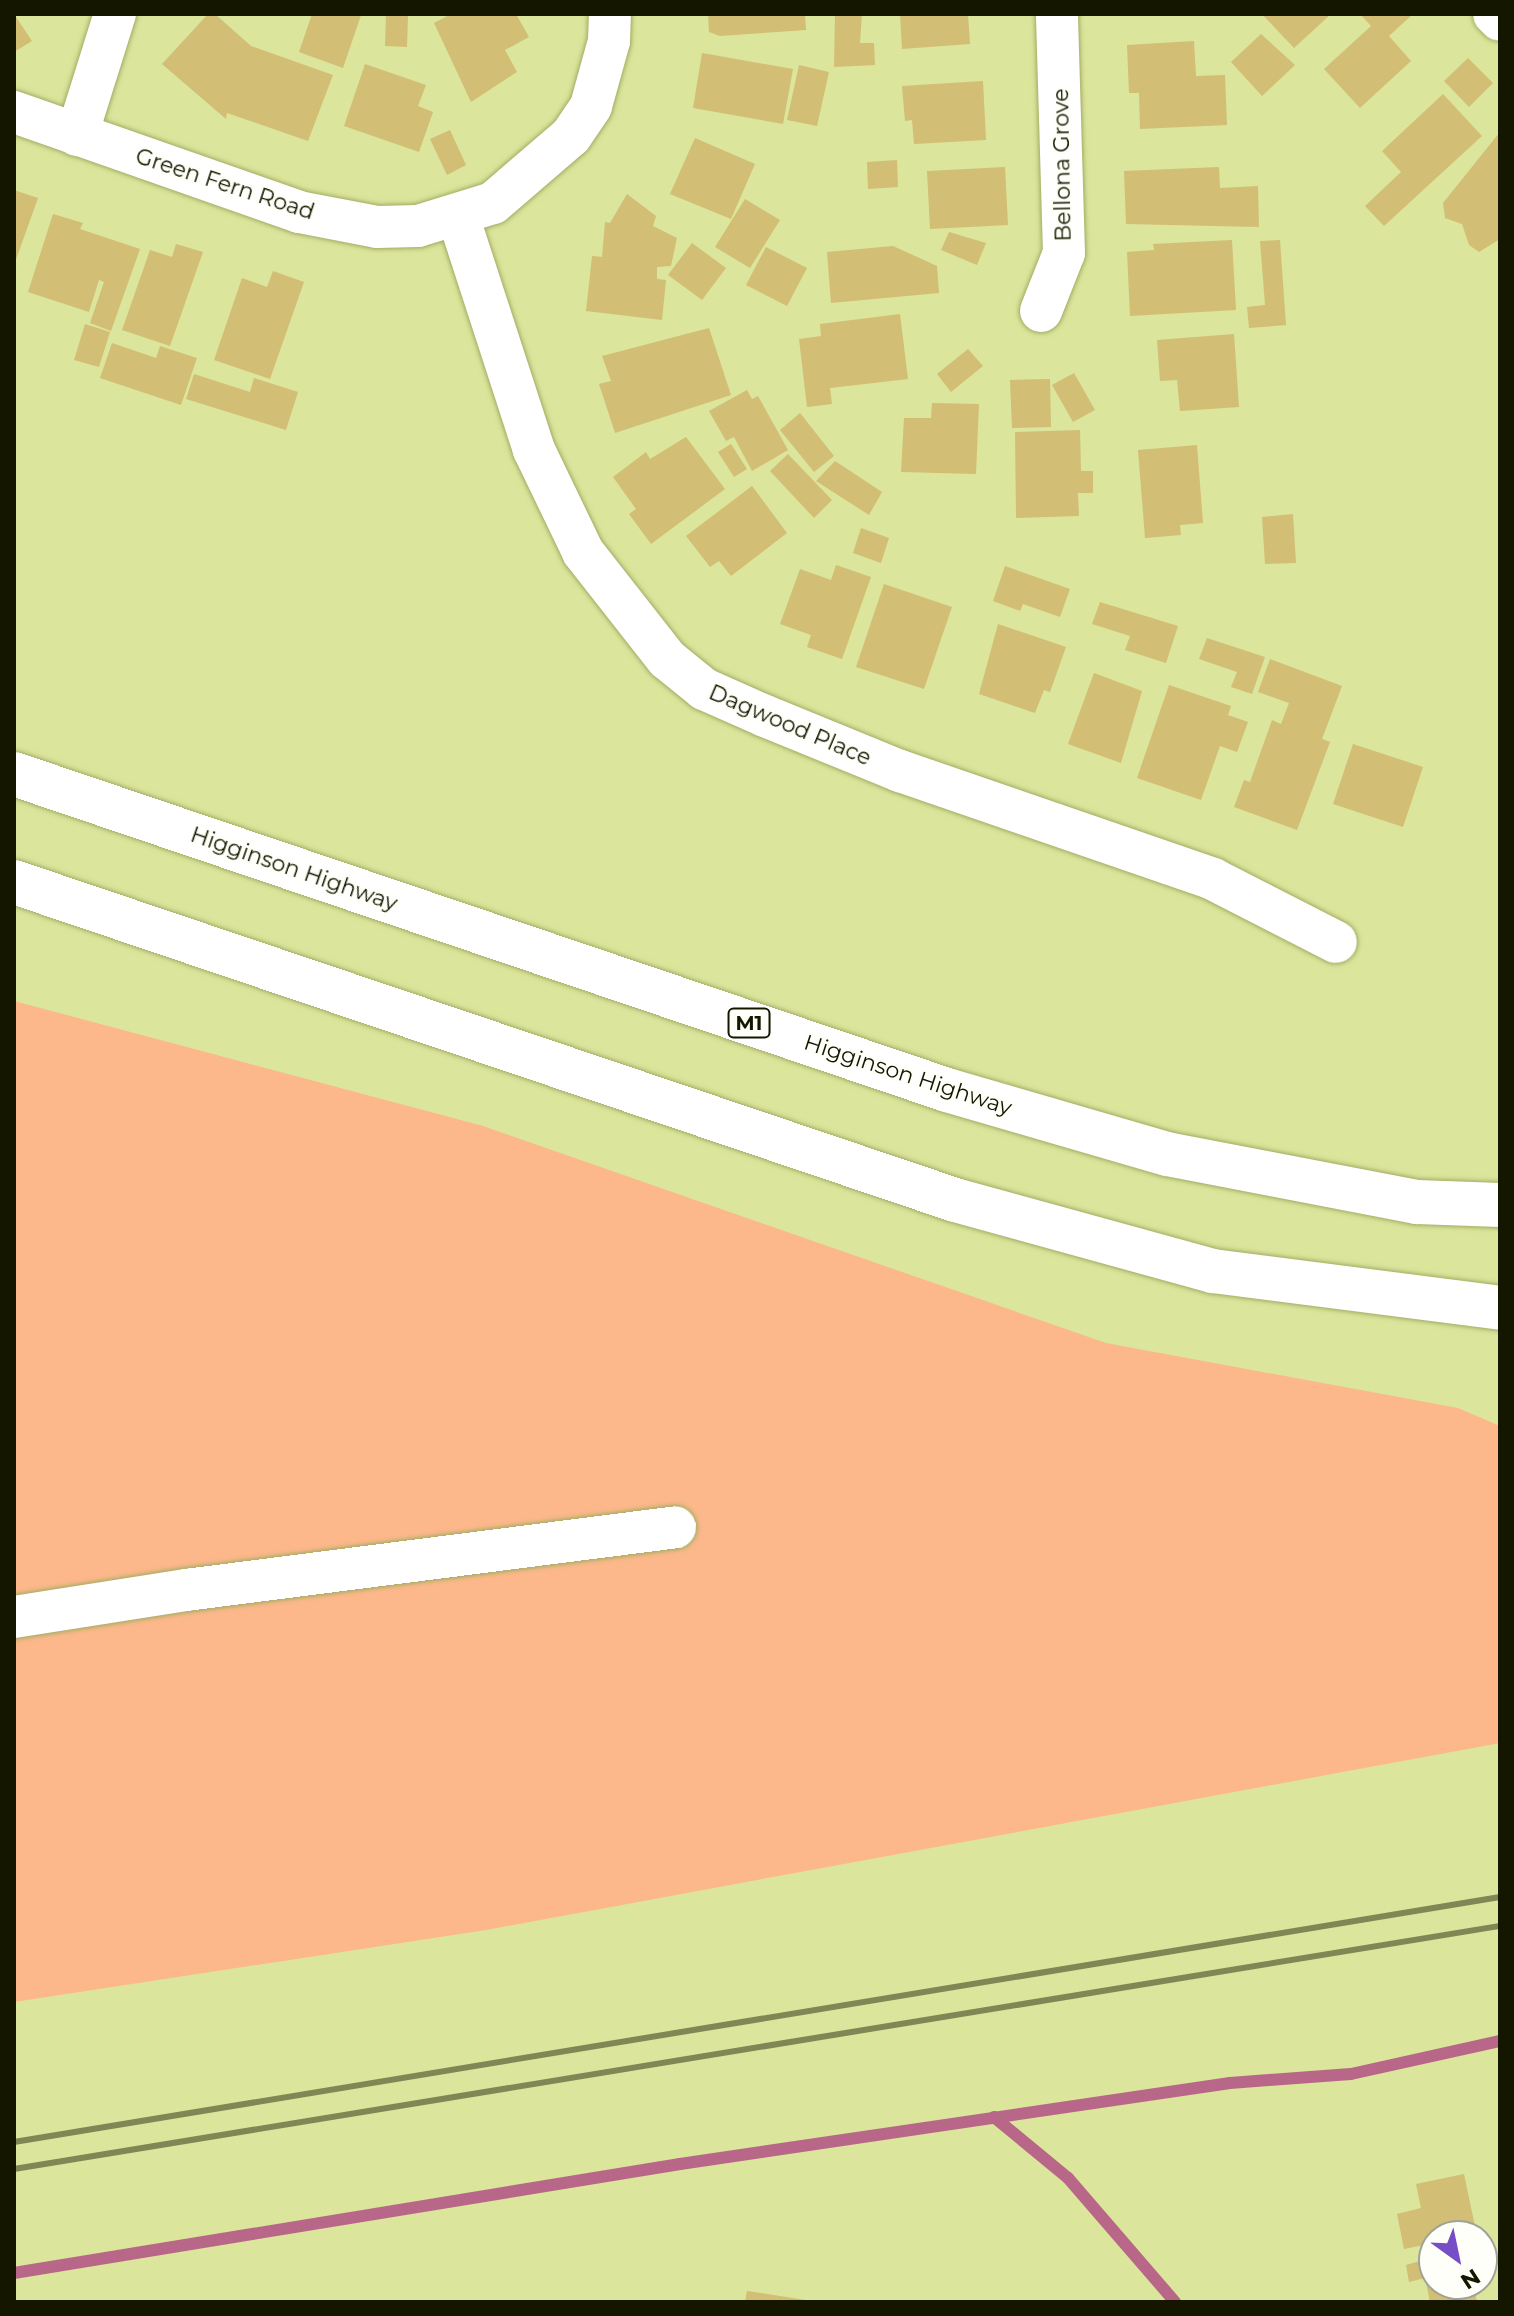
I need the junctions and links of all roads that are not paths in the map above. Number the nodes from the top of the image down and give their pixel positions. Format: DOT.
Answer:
graph roads {
  1 [pos="115,14"];
  2 [pos="610,14"];
  3 [pos="1057,14"];
  4 [pos="1494,14"];
  5 [pos="1500,20"];
  6 [pos="14,112"];
  7 [pos="77,135"];
  8 [pos="458,216"];
  9 [pos="1041,311"];
  10 [pos="14,774"];
  11 [pos="14,882"];
  12 [pos="1336,942"];
  13 [pos="1500,1205"];
  14 [pos="1500,1308"];
  15 [pos="675,1527"];
  16 [pos="14,1617"];
  1 -- 7 [label="street"];
  2 -- 8 [label="street, Green Fern Road"];
  3 -- 9 [label="street, Bellona Grove"];
  4 -- 5 [label="street"];
  6 -- 7 [label="street, Green Fern Road"];
  7 -- 8 [label="street, Green Fern Road"];
  8 -- 12 [label="street, Dagwood Place"];
  10 -- 13 [label="highway, Higginson Highway / M1"];
  11 -- 14 [label="highway"];
  15 -- 16 [label="street"];
}
